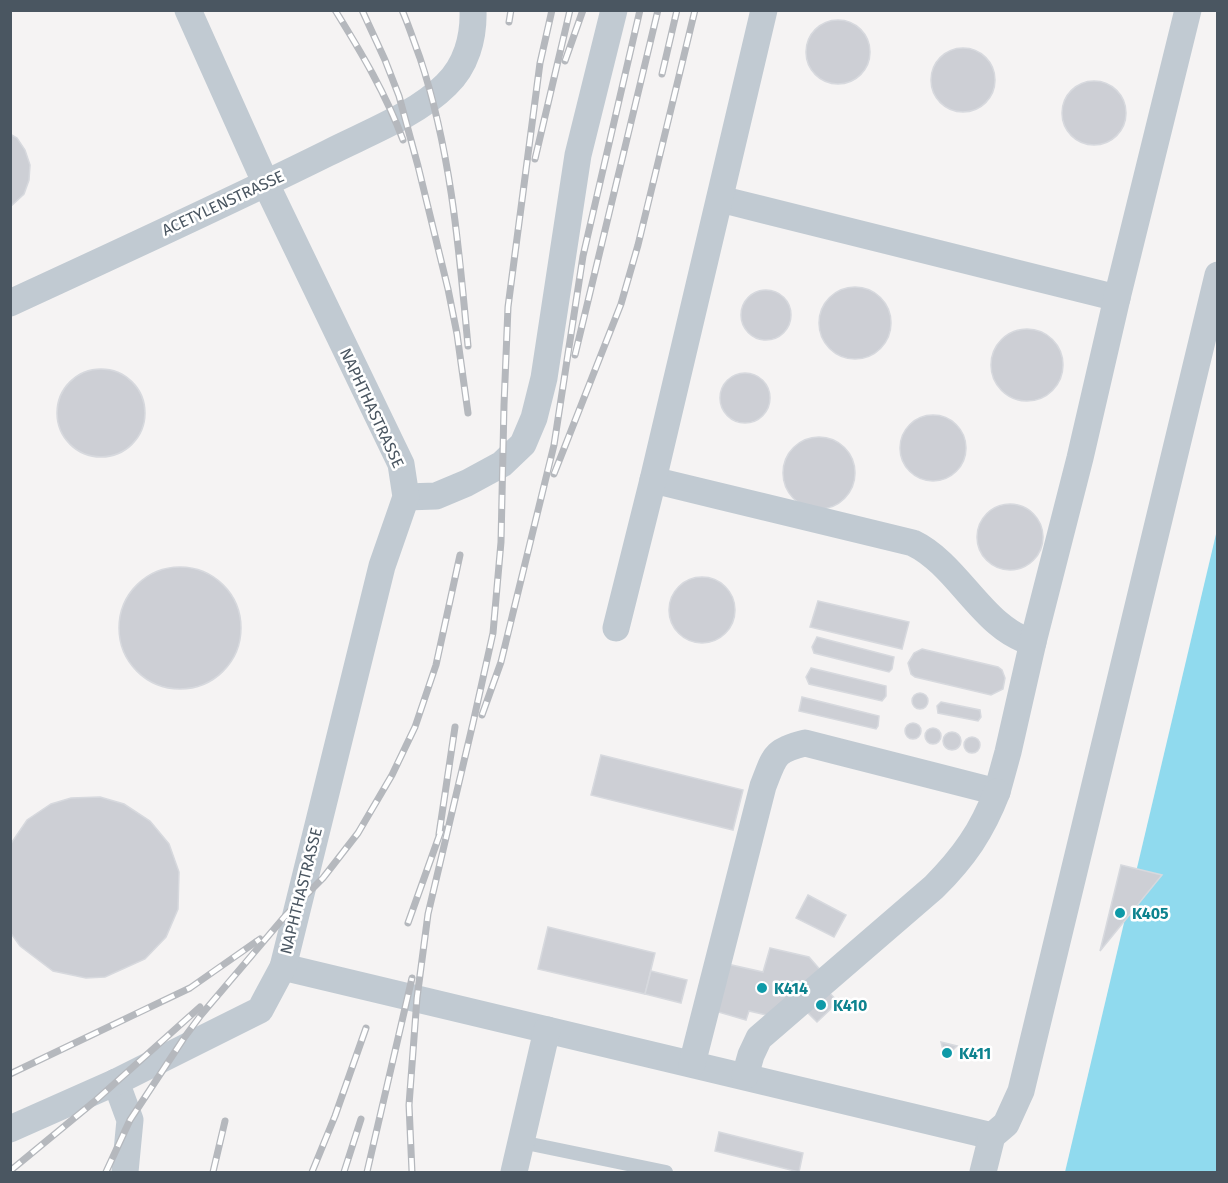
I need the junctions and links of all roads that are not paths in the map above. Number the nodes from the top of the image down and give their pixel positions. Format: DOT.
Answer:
graph roads {
  1 [pos="188,10"];
  2 [pos="473,10"];
  3 [pos="614,10"];
  4 [pos="764,10"];
  5 [pos="1188,10"];
  6 [pos="266,184"];
  7 [pos="720,199"];
  8 [pos="1218,275"];
  9 [pos="1117,298"];
  10 [pos="10,303"];
  11 [pos="653,480"];
  12 [pos="406,496"];
  13 [pos="616,628"];
  14 [pos="1033,642"];
  15 [pos="997,792"];
  16 [pos="283,967"];
  17 [pos="547,1030"];
  18 [pos="692,1064"];
  19 [pos="745,1076"];
  20 [pos="116,1082"];
  21 [pos="10,1129"];
  22 [pos="992,1136"];
  23 [pos="521,1142"];
  24 [pos="125,1173"];
  25 [pos="514,1173"];
  26 [pos="666,1173"];
  27 [pos="983,1173"];
  1 -- 6 [label="street, NAPHTHASTRASSE"];
  2 -- 6 [label="street, ACETYLENSTRASSE"];
  3 -- 12 [label="street"];
  4 -- 7 [label="street"];
  5 -- 9 [label="street"];
  6 -- 10 [label="street, ACETYLENSTRASSE"];
  6 -- 12 [label="street, NAPHTHASTRASSE"];
  7 -- 9 [label="street"];
  7 -- 11 [label="street"];
  8 -- 22 [label="street"];
  9 -- 14 [label="street"];
  11 -- 13 [label="street"];
  11 -- 14 [label="street"];
  12 -- 16 [label="street, NAPHTHASTRASSE"];
  14 -- 15 [label="street"];
  15 -- 18 [label="street"];
  15 -- 19 [label="street"];
  16 -- 17 [label="street"];
  16 -- 20 [label="street, NAPHTHASTRASSE"];
  17 -- 18 [label="street"];
  17 -- 23 [label="street"];
  18 -- 19 [label="street"];
  19 -- 22 [label="street"];
  20 -- 21 [label="street, NAPHTHASTRASSE"];
  20 -- 24 [label="street"];
  22 -- 27 [label="street"];
  23 -- 25 [label="street"];
  23 -- 26 [label="lane"];
}
